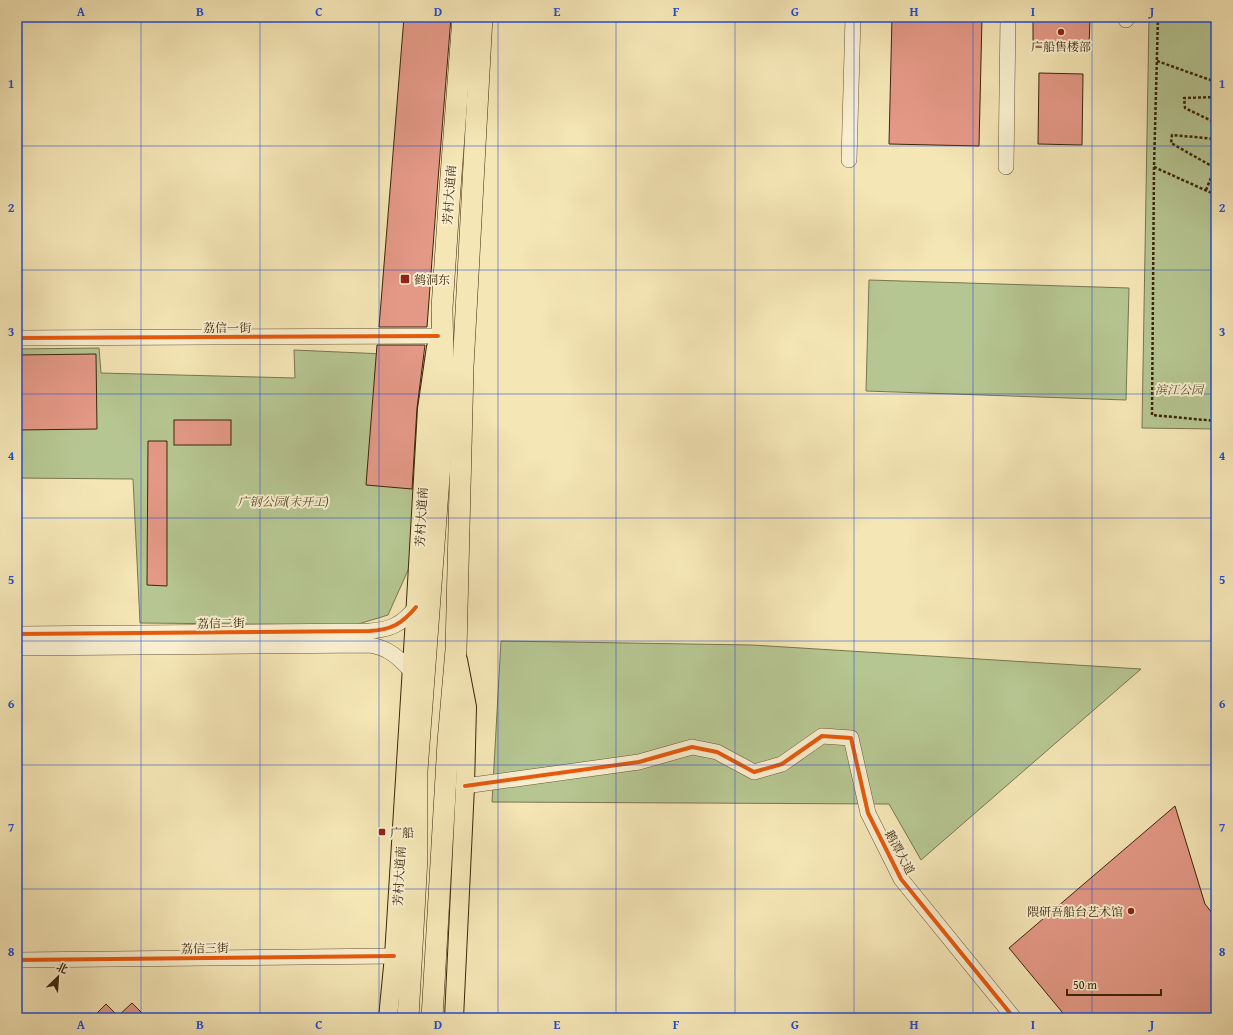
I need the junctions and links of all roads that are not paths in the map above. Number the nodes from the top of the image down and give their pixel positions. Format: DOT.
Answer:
graph roads {
  1 [pos="463,17"];
  2 [pos="482,17"];
  3 [pos="853,17"];
  4 [pos="1008,17"];
  5 [pos="849,160"];
  6 [pos="1006,167"];
  7 [pos="442,308"];
  8 [pos="438,336"];
  9 [pos="17,338"];
  10 [pos="416,607"];
  11 [pos="17,634"];
  12 [pos="17,648"];
  13 [pos="456,650"];
  14 [pos="412,672"];
  15 [pos="465,786"];
  16 [pos="394,956"];
  17 [pos="17,960"];
  18 [pos="409,1009"];
  19 [pos="432,1010"];
  20 [pos="388,1018"];
  21 [pos="454,1018"];
  22 [pos="1014,1018"];
  1 -- 7 [label="highway, 芳村大道南"];
  2 -- 13 [label="highway, 芳村大道南"];
  3 -- 5 [label="street"];
  4 -- 6 [label="street"];
  7 -- 8 [label="main road, 芳村大道南"];
  7 -- 18 [label="highway"];
  8 -- 9 [label="street, 荔信一街"];
  8 -- 10 [label="main road, 芳村大道南"];
  10 -- 11 [label="street, 荔信二街"];
  10 -- 14 [label="main road, 芳村大道南"];
  12 -- 14 [label="street, 荔信二街"];
  13 -- 15 [label="main road, 芳村大道南"];
  13 -- 19 [label="highway"];
  14 -- 16 [label="main road, 芳村大道南"];
  15 -- 21 [label="main road, 芳村大道南"];
  15 -- 22 [label="street, 鹅潭大道"];
  16 -- 17 [label="street, 荔信三街"];
  16 -- 20 [label="main road, 芳村大道南"];
}
